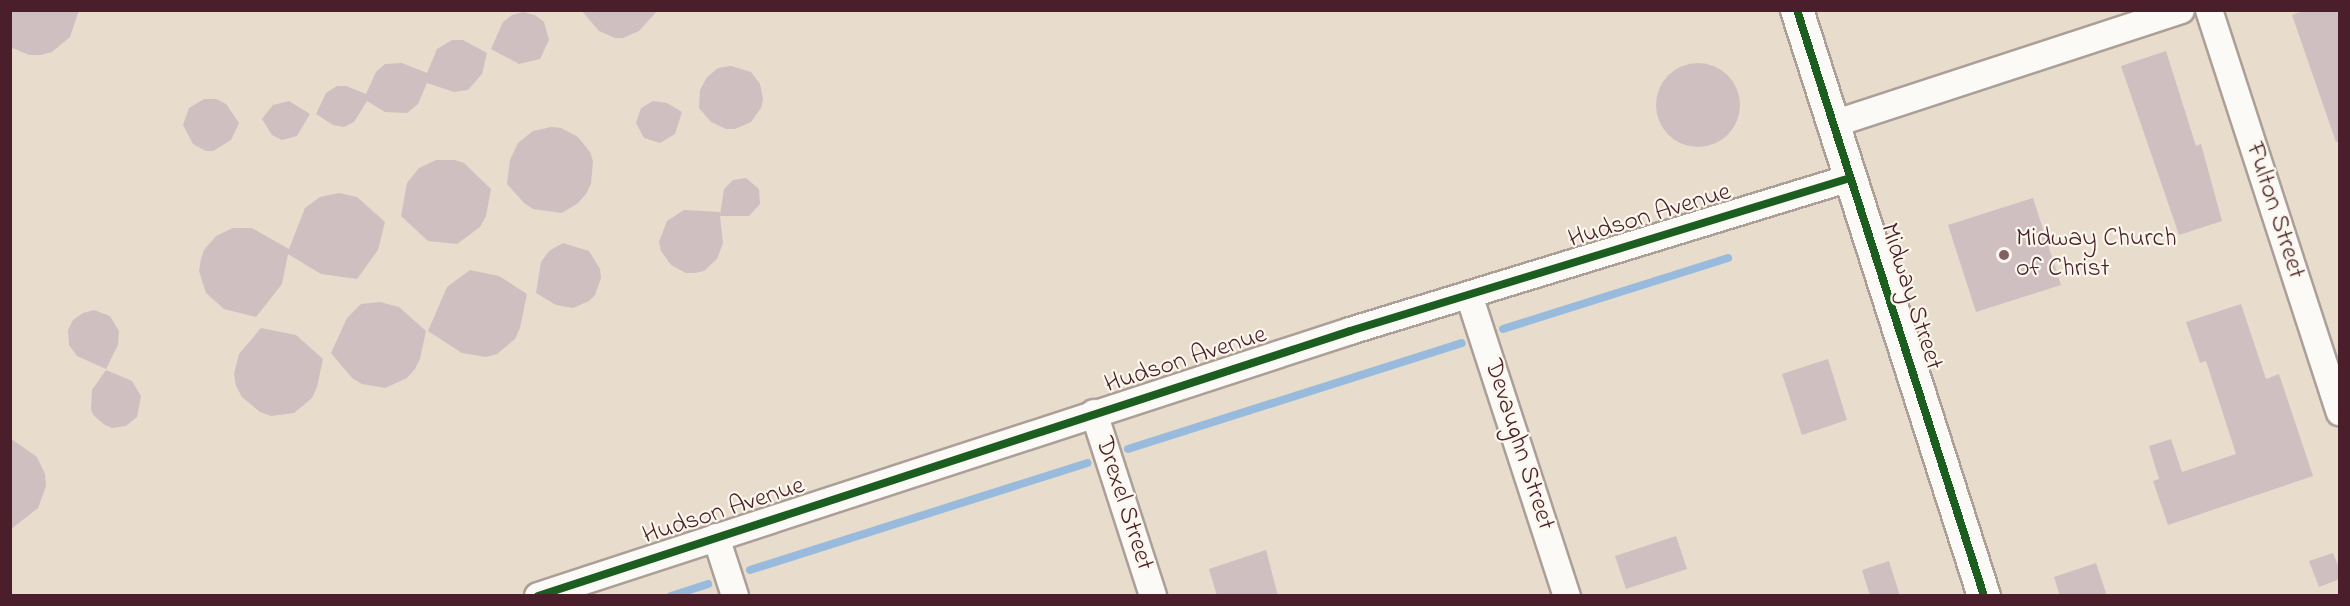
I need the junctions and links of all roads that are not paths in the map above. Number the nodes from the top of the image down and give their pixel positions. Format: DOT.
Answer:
graph roads {
  1 [pos="1797,10"];
  2 [pos="2181,10"];
  3 [pos="2209,10"];
  4 [pos="1833,124"];
  5 [pos="1850,178"];
  6 [pos="1469,295"];
  7 [pos="2340,412"];
  8 [pos="1094,413"];
  9 [pos="716,537"];
  10 [pos="538,596"];
  11 [pos="735,596"];
  12 [pos="1152,596"];
  13 [pos="1567,596"];
  14 [pos="1984,596"];
  1 -- 4 [label="street, Midway Street"];
  2 -- 4 [label="street"];
  3 -- 7 [label="street, Fulton Street"];
  4 -- 5 [label="street, Midway Street"];
  5 -- 6 [label="street, Hudson Avenue"];
  5 -- 14 [label="street, Midway Street"];
  6 -- 8 [label="street, Hudson Avenue"];
  6 -- 13 [label="street, Devaughn Street"];
  8 -- 9 [label="street, Hudson Avenue"];
  8 -- 12 [label="street, Drexel Street"];
  9 -- 10 [label="street, Hudson Avenue"];
  9 -- 11 [label="street"];
}
